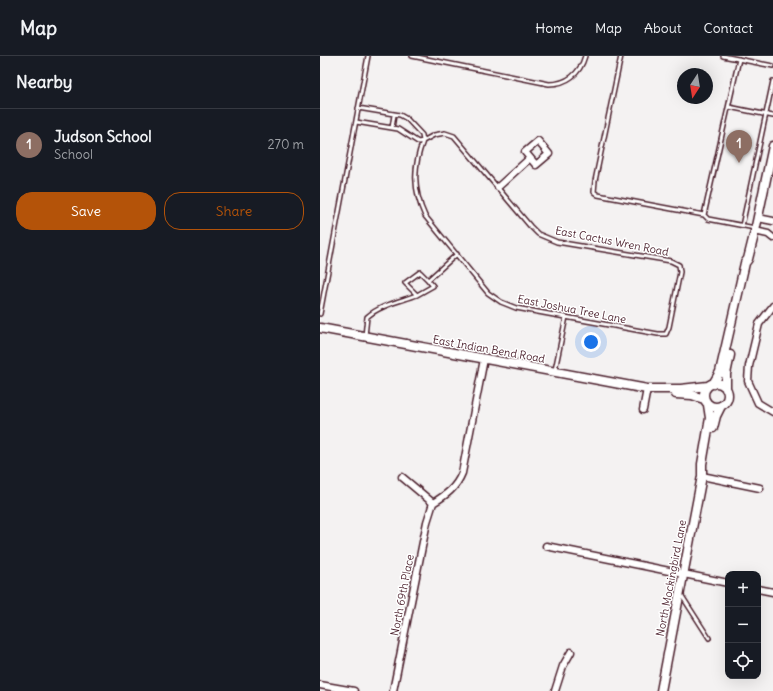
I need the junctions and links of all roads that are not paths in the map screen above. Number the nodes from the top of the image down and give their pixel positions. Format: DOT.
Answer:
graph roads {
  1 [pos="368,56"];
  2 [pos="412,56"];
  3 [pos="585,56"];
  4 [pos="621,56"];
  5 [pos="723,56"];
  6 [pos="739,59"];
  7 [pos="773,66"];
  8 [pos="773,81"];
  9 [pos="729,107"];
  10 [pos="358,108"];
  11 [pos="394,115"];
  12 [pos="766,115"];
  13 [pos="773,116"];
  14 [pos="356,122"];
  15 [pos="392,128"];
  16 [pos="424,141"];
  17 [pos="773,146"];
  18 [pos="530,158"];
  19 [pos="498,187"];
  20 [pos="704,215"];
  21 [pos="758,218"];
  22 [pos="773,221"];
  23 [pos="742,226"];
  24 [pos="755,230"];
  25 [pos="773,238"];
  26 [pos="457,254"];
  27 [pos="748,259"];
  28 [pos="428,280"];
  29 [pos="417,295"];
  30 [pos="773,306"];
  31 [pos="320,314"];
  32 [pos="566,317"];
  33 [pos="320,328"];
  34 [pos="666,334"];
  35 [pos="364,337"];
  36 [pos="484,359"];
  37 [pos="554,372"];
  38 [pos="710,385"];
  39 [pos="726,389"];
  40 [pos="651,390"];
  41 [pos="706,402"];
  42 [pos="721,406"];
  43 [pos="643,410"];
  44 [pos="773,412"];
  45 [pos="702,473"];
  46 [pos="402,477"];
  47 [pos="760,488"];
  48 [pos="433,503"];
  49 [pos="546,546"];
  50 [pos="684,574"];
  51 [pos="725,582"];
  52 [pos="761,590"];
  53 [pos="773,592"];
  54 [pos="680,593"];
  55 [pos="709,638"];
  56 [pos="571,652"];
  57 [pos="320,685"];
  58 [pos="354,691"];
  59 [pos="393,691"];
  60 [pos="555,691"];
  61 [pos="661,691"];
  1 -- 10 [label="lane"];
  2 -- 3 [label="lane"];
  4 -- 20 [label="lane"];
  5 -- 6 [label="lane"];
  6 -- 7 [label="lane"];
  6 -- 9 [label="lane"];
  8 -- 12 [label="lane"];
  9 -- 12 [label="lane"];
  9 -- 20 [label="lane"];
  10 -- 11 [label="lane"];
  10 -- 14 [label="lane"];
  11 -- 15 [label="lane"];
  11 -- 16 [label="lane"];
  12 -- 13 [label="lane"];
  12 -- 23 [label="lane"];
  14 -- 15 [label="lane"];
  14 -- 31 [label="lane"];
  15 -- 16 [label="lane"];
  16 -- 19 [label="lane, East Cactus Wren Road"];
  16 -- 26 [label="lane, East Joshua Tree Lane"];
  17 -- 21 [label="street, North Mockingbird Lane"];
  18 -- 19 [label="street"];
  19 -- 34 [label="lane, East Cactus Wren Road"];
  20 -- 23 [label="lane"];
  21 -- 22 [label="street"];
  21 -- 24 [label="street, North Mockingbird Lane"];
  23 -- 24 [label="lane"];
  24 -- 25 [label="street"];
  24 -- 27 [label="street, North Mockingbird Lane"];
  26 -- 28 [label="lane"];
  26 -- 32 [label="lane, East Joshua Tree Lane"];
  27 -- 38 [label="street, North Mockingbird Lane"];
  27 -- 39 [label="street, North Mockingbird Lane"];
  28 -- 29 [label="lane"];
  28 -- 29 [label="lane"];
  29 -- 35 [label="lane"];
  30 -- 44 [label="street"];
  32 -- 34 [label="lane, East Joshua Tree Lane"];
  32 -- 37 [label="lane"];
  33 -- 35 [label="street, East Indian Bend Road"];
  35 -- 36 [label="street, East Indian Bend Road"];
  36 -- 37 [label="street, East Indian Bend Road"];
  36 -- 48 [label="street"];
  37 -- 40 [label="street, East Indian Bend Road"];
  38 -- 39 [label="street"];
  38 -- 40 [label="street, East Indian Bend Road"];
  38 -- 41 [label="street, North Mockingbird Lane"];
  39 -- 42 [label="street, North Mockingbird Lane"];
  40 -- 41 [label="street, East Indian Bend Road"];
  40 -- 43 [label="street"];
  41 -- 42 [label="street"];
  41 -- 45 [label="street, North Mockingbird Lane"];
  42 -- 45 [label="street, North Mockingbird Lane"];
  45 -- 47 [label="street"];
  45 -- 50 [label="street, North Mockingbird Lane"];
  46 -- 48 [label="street"];
  48 -- 59 [label="street, North 69th Place"];
  49 -- 50 [label="street"];
  50 -- 51 [label="street"];
  50 -- 54 [label="street, North Mockingbird Lane"];
  52 -- 53 [label="street"];
  54 -- 55 [label="lane"];
  54 -- 61 [label="street, North Mockingbird Lane"];
  56 -- 60 [label="street"];
  57 -- 58 [label="street"];
}
